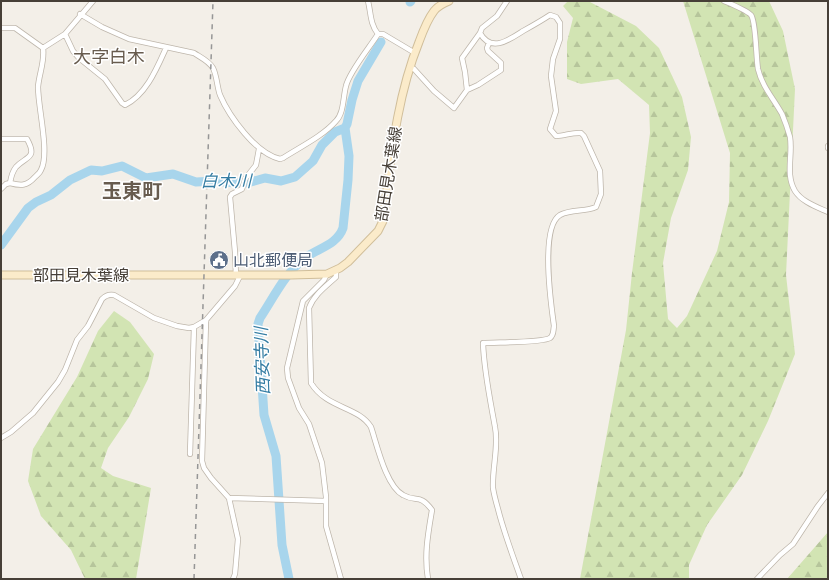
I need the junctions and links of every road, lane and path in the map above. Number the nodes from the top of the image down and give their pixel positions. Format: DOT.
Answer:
graph roads {
  1 [pos="92,1"];
  2 [pos="368,1"];
  3 [pos="448,1"];
  4 [pos="507,1"];
  5 [pos="724,1"];
  6 [pos="80,14"];
  7 [pos="1,28"];
  8 [pos="480,33"];
  9 [pos="65,34"];
  10 [pos="378,34"];
  11 [pos="488,43"];
  12 [pos="43,48"];
  13 [pos="166,48"];
  14 [pos="414,53"];
  15 [pos="410,68"];
  16 [pos="467,90"];
  17 [pos="1,139"];
  18 [pos="259,149"];
  19 [pos="10,183"];
  20 [pos="1,189"];
  21 [pos="828,212"];
  22 [pos="336,270"];
  23 [pos="327,274"];
  24 [pos="1,275"];
  25 [pos="238,276"];
  26 [pos="206,320"];
  27 [pos="194,327"];
  28 [pos="1,438"];
  29 [pos="190,454"];
  30 [pos="828,493"];
  31 [pos="229,498"];
  32 [pos="326,502"];
  33 [pos="233,579"];
  34 [pos="341,579"];
  35 [pos="428,579"];
  36 [pos="521,579"];
  37 [pos="757,579"];
  1 -- 6 [label="street"];
  2 -- 10 [label="street"];
  3 -- 14 [label="main road, 部田見木葉線"];
  4 -- 8 [label="street"];
  5 -- 21 [label="street"];
  6 -- 9 [label="street"];
  6 -- 13 [label="street"];
  7 -- 12 [label="street"];
  8 -- 11 [label="street"];
  8 -- 16 [label="street"];
  9 -- 12 [label="street"];
  9 -- 13 [label="street"];
  10 -- 14 [label="street"];
  10 -- 18 [label="street"];
  11 -- 16 [label="street"];
  11 -- 36 [label="street"];
  12 -- 19 [label="street"];
  13 -- 18 [label="street"];
  14 -- 15 [label="main road, 部田見木葉線"];
  15 -- 16 [label="street"];
  15 -- 22 [label="main road, 部田見木葉線"];
  17 -- 19 [label="street"];
  18 -- 25 [label="street"];
  19 -- 20 [label="street"];
  22 -- 23 [label="main road, 部田見木葉線"];
  22 -- 35 [label="street"];
  23 -- 25 [label="main road, 部田見木葉線"];
  23 -- 32 [label="street"];
  24 -- 25 [label="main road, 部田見木葉線"];
  25 -- 26 [label="street"];
  26 -- 27 [label="street"];
  26 -- 31 [label="street"];
  27 -- 28 [label="street"];
  27 -- 29 [label="street"];
  30 -- 37 [label="street"];
  31 -- 32 [label="street"];
  31 -- 33 [label="street"];
  32 -- 34 [label="street"];
}
